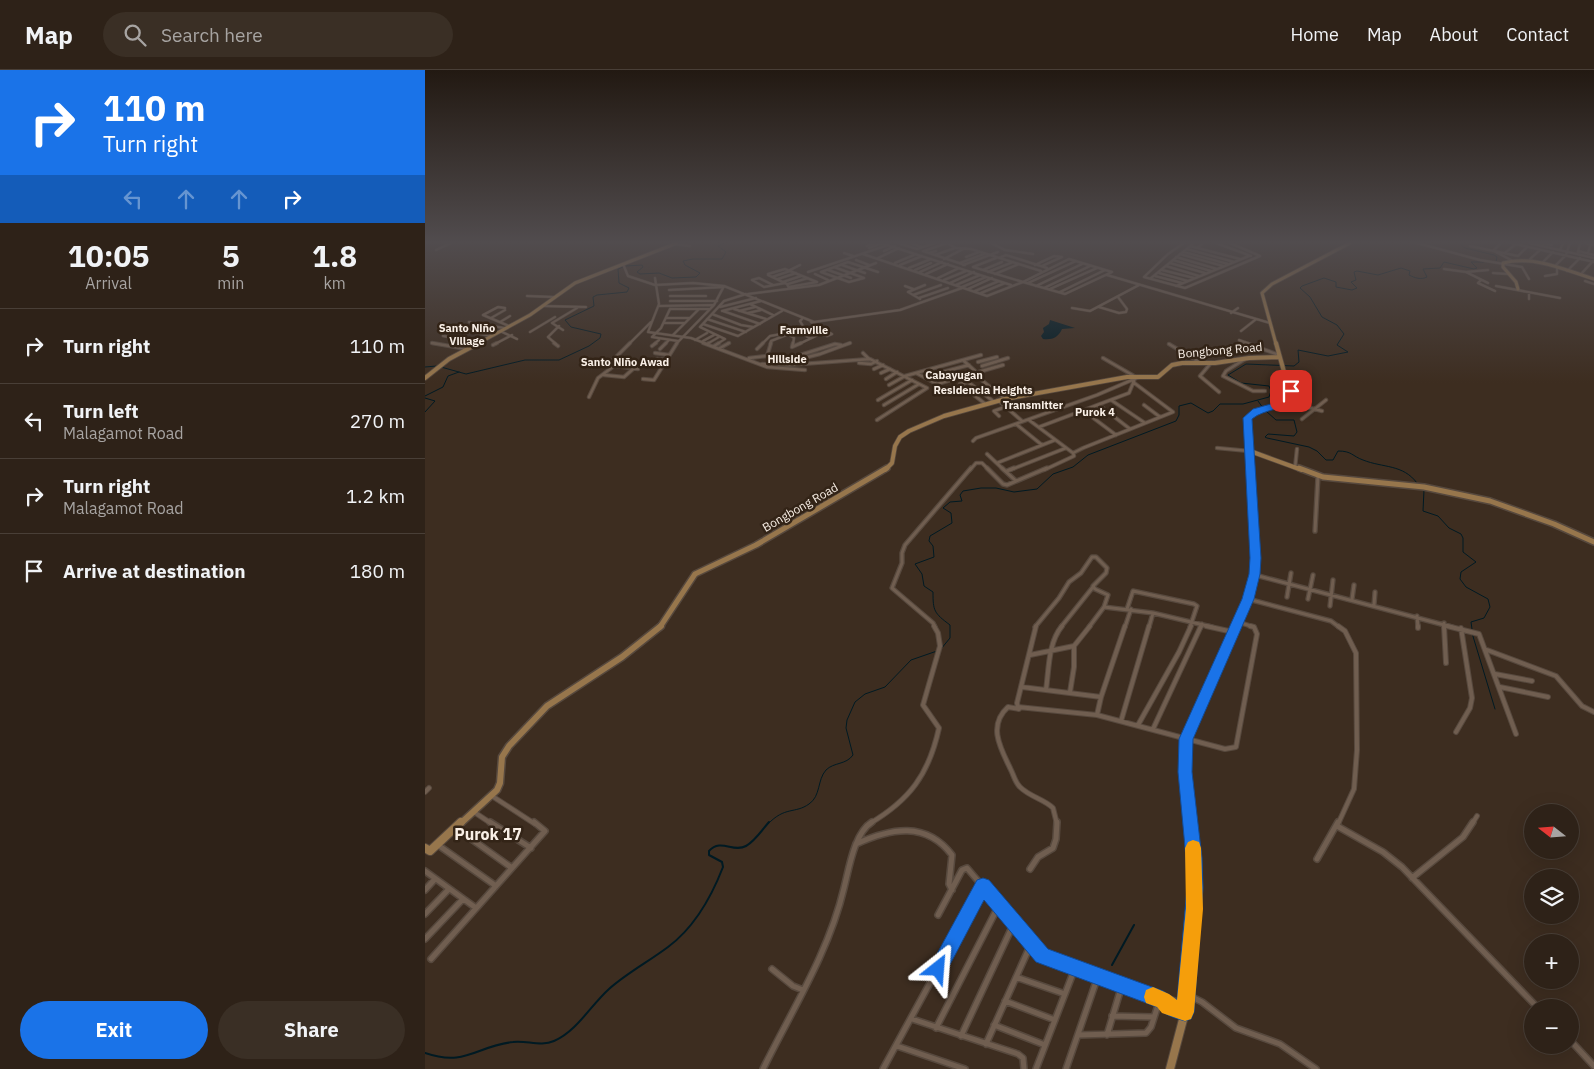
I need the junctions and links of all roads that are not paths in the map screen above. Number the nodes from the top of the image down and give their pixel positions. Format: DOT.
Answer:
graph roads {
  1 [pos="566,290"];
  2 [pos="656,290"];
  3 [pos="669,290"];
  4 [pos="678,290"];
  5 [pos="683,290"];
  6 [pos="703,290"];
  7 [pos="712,290"];
  8 [pos="723,290"];
  9 [pos="733,290"];
  10 [pos="766,290"];
  11 [pos="914,290"];
  12 [pos="928,290"];
  13 [pos="943,290"];
  14 [pos="958,290"];
  15 [pos="968,290"];
  16 [pos="979,290"];
  17 [pos="990,290"];
  18 [pos="1001,290"];
  19 [pos="1050,290"];
  20 [pos="1064,290"];
  21 [pos="1075,290"];
  22 [pos="1131,290"];
  23 [pos="1154,290"];
  24 [pos="1265,290"];
  25 [pos="1492,290"];
  26 [pos="1522,290"];
  27 [pos="1495,291"];
  28 [pos="974,292"];
  29 [pos="1059,292"];
  30 [pos="1529,292"];
  31 [pos="710,293"];
  32 [pos="747,294"];
  33 [pos="980,294"];
  34 [pos="913,295"];
  35 [pos="527,296"];
  36 [pos="669,296"];
  37 [pos="679,296"];
  38 [pos="699,296"];
  39 [pos="706,296"];
  40 [pos="554,297"];
  41 [pos="756,298"];
  42 [pos="919,298"];
  43 [pos="1117,298"];
  44 [pos="1529,298"];
  45 [pos="1560,298"];
  46 [pos="670,301"];
  47 [pos="717,301"];
  48 [pos="762,301"];
  49 [pos="925,301"];
  50 [pos="750,304"];
  51 [pos="671,305"];
  52 [pos="714,305"];
  53 [pos="543,306"];
  54 [pos="659,306"];
  55 [pos="578,307"];
  56 [pos="586,307"];
  57 [pos="720,307"];
  58 [pos="755,307"];
  59 [pos="1099,307"];
  60 [pos="1072,308"];
  61 [pos="1238,308"];
  62 [pos="669,309"];
  63 [pos="699,309"];
  64 [pos="709,309"];
  65 [pos="732,309"];
  66 [pos="761,310"];
  67 [pos="782,310"];
  68 [pos="739,311"];
  69 [pos="768,312"];
  70 [pos="1231,313"];
  71 [pos="712,314"];
  72 [pos="747,314"];
  73 [pos="774,315"];
  74 [pos="510,316"];
  75 [pos="756,316"];
  76 [pos="491,318"];
  77 [pos="560,318"];
  78 [pos="666,318"];
  79 [pos="690,318"];
  80 [pos="707,319"];
  81 [pos="802,319"];
  82 [pos="767,320"];
  83 [pos="1255,320"];
  84 [pos="652,321"];
  85 [pos="469,322"];
  86 [pos="500,322"];
  87 [pos="811,322"];
  88 [pos="663,323"];
  89 [pos="685,323"];
  90 [pos="1269,323"];
  91 [pos="703,324"];
  92 [pos="760,324"];
  93 [pos="509,326"];
  94 [pos="559,326"];
  95 [pos="754,327"];
  96 [pos="504,328"];
  97 [pos="804,328"];
  98 [pos="456,329"];
  99 [pos="563,330"];
  100 [pos="499,331"];
  101 [pos="796,331"];
  102 [pos="1241,331"];
  103 [pos="530,332"];
  104 [pos="708,332"];
  105 [pos="746,332"];
  106 [pos="657,333"];
  107 [pos="793,333"];
  108 [pos="788,334"];
  109 [pos="821,334"];
  110 [pos="512,335"];
  111 [pos="672,335"];
  112 [pos="714,335"];
  113 [pos="443,336"];
  114 [pos="491,336"];
  115 [pos="682,336"];
  116 [pos="720,337"];
  117 [pos="810,338"];
  118 [pos="517,339"];
  119 [pos="660,339"];
  120 [pos="669,340"];
  121 [pos="695,340"];
  122 [pos="1239,340"];
  123 [pos="678,341"];
  124 [pos="703,341"];
  125 [pos="480,342"];
  126 [pos="432,343"];
  127 [pos="851,343"];
  128 [pos="1245,343"];
  129 [pos="707,344"];
  130 [pos="729,344"];
  131 [pos="1169,344"];
  132 [pos="493,345"];
  133 [pos="557,346"];
  134 [pos="652,346"];
  135 [pos="713,346"];
  136 [pos="467,349"];
  137 [pos="660,349"];
  138 [pos="719,349"];
  139 [pos="757,349"];
  140 [pos="1243,349"];
  141 [pos="655,353"];
  142 [pos="863,353"];
  143 [pos="669,355"];
  144 [pos="981,355"];
  145 [pos="1280,356"];
  146 [pos="997,357"];
  147 [pos="746,358"];
  148 [pos="973,358"];
  149 [pos="1008,358"];
  150 [pos="1103,358"];
  151 [pos="1245,358"];
  152 [pos="657,359"];
  153 [pos="870,359"];
  154 [pos="666,360"];
  155 [pos="963,360"];
  156 [pos="877,362"];
  157 [pos="978,362"];
  158 [pos="1199,362"];
  159 [pos="759,363"];
  160 [pos="791,363"];
  161 [pos="859,363"];
  162 [pos="1211,363"];
  163 [pos="883,365"];
  164 [pos="969,365"];
  165 [pos="1003,365"];
  166 [pos="614,366"];
  167 [pos="982,366"];
  168 [pos="623,368"];
  169 [pos="891,368"];
  170 [pos="958,368"];
  171 [pos="633,369"];
  172 [pos="875,369"];
  173 [pos="638,370"];
  174 [pos="805,370"];
  175 [pos="988,371"];
  176 [pos="898,372"];
  177 [pos="881,373"];
  178 [pos="915,373"];
  179 [pos="934,374"];
  180 [pos="977,374"];
  181 [pos="603,375"];
  182 [pos="613,376"];
  183 [pos="905,376"];
  184 [pos="966,376"];
  185 [pos="924,377"];
  186 [pos="425,378"];
  187 [pos="886,378"];
  188 [pos="643,379"];
  189 [pos="912,380"];
  190 [pos="1134,380"];
  191 [pos="947,382"];
  192 [pos="920,384"];
  193 [pos="889,385"];
  194 [pos="1265,391"];
  195 [pos="1219,392"];
  196 [pos="589,396"];
  197 [pos="1005,398"];
  198 [pos="1305,399"];
  199 [pos="878,400"];
  200 [pos="995,400"];
  201 [pos="1111,400"];
  202 [pos="1326,400"];
  203 [pos="1288,402"];
  204 [pos="983,404"];
  205 [pos="884,405"];
  206 [pos="1098,405"];
  207 [pos="1144,405"];
  208 [pos="1302,405"];
  209 [pos="1005,406"];
  210 [pos="1315,409"];
  211 [pos="1083,411"];
  212 [pos="1321,411"];
  213 [pos="999,416"];
  214 [pos="1160,418"];
  215 [pos="1029,419"];
  216 [pos="1302,419"];
  217 [pos="877,420"];
  218 [pos="1022,421"];
  219 [pos="1145,423"];
  220 [pos="1016,424"];
  221 [pos="1039,428"];
  222 [pos="1130,429"];
  223 [pos="1116,435"];
  224 [pos="1055,440"];
  225 [pos="973,441"];
  226 [pos="1042,446"];
  227 [pos="1066,448"];
  228 [pos="1217,448"];
  229 [pos="1297,449"];
  230 [pos="1250,451"];
  231 [pos="1073,453"];
  232 [pos="987,454"];
  233 [pos="997,463"];
  234 [pos="1295,468"];
  235 [pos="1007,471"];
  236 [pos="1318,476"];
  237 [pos="1016,481"];
  238 [pos="1315,532"];
  239 [pos="1594,542"];
  240 [pos="1291,573"];
  241 [pos="1255,574"];
  242 [pos="1313,575"];
  243 [pos="1333,580"];
  244 [pos="1289,584"];
  245 [pos="1354,585"];
  246 [pos="1093,587"];
  247 [pos="1310,590"];
  248 [pos="1375,592"];
  249 [pos="1332,595"];
  250 [pos="1287,597"];
  251 [pos="1248,599"];
  252 [pos="1308,599"];
  253 [pos="1352,600"];
  254 [pos="1374,605"];
  255 [pos="1329,606"];
  256 [pos="1104,607"];
  257 [pos="1129,609"];
  258 [pos="1153,613"];
  259 [pos="1417,616"];
  260 [pos="1193,622"];
  261 [pos="1238,622"];
  262 [pos="1444,623"];
  263 [pos="1202,624"];
  264 [pos="1417,628"];
  265 [pos="1461,628"];
  266 [pos="1233,632"];
  267 [pos="1074,646"];
  268 [pos="1051,650"];
  269 [pos="1487,650"];
  270 [pos="1030,655"];
  271 [pos="1446,663"];
  272 [pos="1495,674"];
  273 [pos="1532,681"];
  274 [pos="1022,687"];
  275 [pos="1499,687"];
  276 [pos="1046,690"];
  277 [pos="1070,692"];
  278 [pos="1101,697"];
  279 [pos="1548,697"];
  280 [pos="1020,709"];
  281 [pos="1594,712"];
  282 [pos="1097,715"];
  283 [pos="1121,721"];
  284 [pos="1139,725"];
  285 [pos="1153,729"];
  286 [pos="1456,732"];
  287 [pos="1516,734"];
  288 [pos="1186,739"];
  289 [pos="429,788"];
  290 [pos="425,792"];
  291 [pos="492,796"];
  292 [pos="474,812"];
  293 [pos="1477,816"];
  294 [pos="1337,826"];
  295 [pos="456,828"];
  296 [pos="855,844"];
  297 [pos="437,845"];
  298 [pos="531,848"];
  299 [pos="427,851"];
  300 [pos="1317,859"];
  301 [pos="512,868"];
  302 [pos="1030,869"];
  303 [pos="425,871"];
  304 [pos="1412,878"];
  305 [pos="435,880"];
  306 [pos="496,886"];
  307 [pos="983,886"];
  308 [pos="449,889"];
  309 [pos="425,890"];
  310 [pos="952,890"];
  311 [pos="463,899"];
  312 [pos="999,905"];
  313 [pos="476,908"];
  314 [pos="425,914"];
  315 [pos="938,915"];
  316 [pos="1014,923"];
  317 [pos="425,940"];
  318 [pos="1031,943"];
  319 [pos="431,959"];
  320 [pos="1075,968"];
  321 [pos="772,969"];
  322 [pos="1098,976"];
  323 [pos="1016,977"];
  324 [pos="1122,984"];
  325 [pos="803,990"];
  326 [pos="1065,994"];
  327 [pos="1187,994"];
  328 [pos="1529,999"];
  329 [pos="1161,1000"];
  330 [pos="1005,1001"];
  331 [pos="1185,1009"];
  332 [pos="1112,1016"];
  333 [pos="1154,1017"];
  334 [pos="911,1020"];
  335 [pos="1055,1020"];
  336 [pos="994,1025"];
  337 [pos="936,1028"];
  338 [pos="1077,1035"];
  339 [pos="1107,1035"];
  340 [pos="961,1036"];
  341 [pos="986,1044"];
  342 [pos="1045,1045"];
  343 [pos="897,1046"];
  344 [pos="1579,1050"];
  345 [pos="1594,1066"];
  346 [pos="763,1069"];
  347 [pos="883,1069"];
  348 [pos="965,1069"];
  349 [pos="1024,1069"];
  350 [pos="1036,1069"];
  351 [pos="1066,1069"];
  352 [pos="1170,1069"];
  353 [pos="1316,1069"];
  1 -- 40 [label="street"];
  2 -- 54 [label="street"];
  3 -- 4 [label="street"];
  3 -- 36 [label="street"];
  4 -- 5 [label="street"];
  4 -- 37 [label="street"];
  6 -- 38 [label="street"];
  7 -- 31 [label="street"];
  8 -- 47 [label="street"];
  9 -- 32 [label="street"];
  10 -- 32 [label="street"];
  11 -- 34 [label="street"];
  12 -- 34 [label="street"];
  13 -- 42 [label="street"];
  14 -- 49 [label="street"];
  15 -- 28 [label="street"];
  16 -- 28 [label="street"];
  17 -- 33 [label="street"];
  18 -- 33 [label="street"];
  19 -- 29 [label="street"];
  20 -- 29 [label="street"];
  21 -- 29 [label="street"];
  22 -- 43 [label="street"];
  23 -- 70 [label="street"];
  24 -- 90 [label="street"];
  25 -- 27 [label="street"];
  26 -- 30 [label="street"];
  28 -- 33 [label="street"];
  30 -- 44 [label="street"];
  30 -- 45 [label="street"];
  32 -- 41 [label="street"];
  32 -- 57 [label="street"];
  34 -- 42 [label="street"];
  35 -- 40 [label="street"];
  36 -- 37 [label="street"];
  36 -- 46 [label="street"];
  37 -- 38 [label="street"];
  38 -- 39 [label="street"];
  40 -- 53 [label="street"];
  41 -- 48 [label="street"];
  41 -- 57 [label="street"];
  42 -- 49 [label="street"];
  43 -- 59 [label="street"];
  43 -- 59 [label="street"];
  46 -- 47 [label="street"];
  46 -- 51 [label="street"];
  47 -- 52 [label="street"];
  48 -- 50 [label="street"];
  48 -- 67 [label="street"];
  49 -- 87 [label="street"];
  50 -- 58 [label="street"];
  50 -- 65 [label="street"];
  51 -- 52 [label="street"];
  51 -- 54 [label="street"];
  51 -- 62 [label="street"];
  52 -- 64 [label="street"];
  53 -- 55 [label="street"];
  53 -- 93 [label="street"];
  54 -- 84 [label="street"];
  55 -- 56 [label="street"];
  55 -- 77 [label="street"];
  57 -- 71 [label="street"];
  58 -- 66 [label="street"];
  58 -- 68 [label="street"];
  59 -- 60 [label="street"];
  61 -- 70 [label="street"];
  62 -- 63 [label="street"];
  62 -- 78 [label="street"];
  63 -- 64 [label="street"];
  63 -- 79 [label="street"];
  64 -- 115 [label="street"];
  65 -- 68 [label="street"];
  65 -- 92 [label="street"];
  66 -- 69 [label="street"];
  66 -- 72 [label="street"];
  67 -- 73 [label="street"];
  67 -- 81 [label="street"];
  68 -- 72 [label="street"];
  69 -- 73 [label="street"];
  69 -- 75 [label="street"];
  70 -- 83 [label="street"];
  71 -- 80 [label="street"];
  71 -- 95 [label="street"];
  72 -- 75 [label="street"];
  73 -- 82 [label="street"];
  74 -- 86 [label="street"];
  75 -- 82 [label="street"];
  76 -- 76 [label="street"];
  76 -- 86 [label="street"];
  77 -- 94 [label="street"];
  77 -- 103 [label="street"];
  78 -- 79 [label="street"];
  78 -- 88 [label="street"];
  79 -- 89 [label="street"];
  80 -- 91 [label="street"];
  80 -- 105 [label="street"];
  81 -- 87 [label="street"];
  81 -- 97 [label="street"];
  82 -- 92 [label="street"];
  83 -- 90 [label="street"];
  83 -- 102 [label="street"];
  84 -- 106 [label="street"];
  84 -- 166 [label="street"];
  85 -- 96 [label="street"];
  86 -- 93 [label="street"];
  87 -- 109 [label="street"];
  88 -- 89 [label="street"];
  88 -- 106 [label="street"];
  89 -- 111 [label="street"];
  90 -- 145 [label="street"];
  91 -- 104 [label="street"];
  91 -- 105 [label="street"];
  92 -- 95 [label="street"];
  93 -- 96 [label="street"];
  94 -- 99 [label="street"];
  94 -- 133 [label="street"];
  95 -- 105 [label="street"];
  96 -- 100 [label="street"];
  97 -- 101 [label="street"];
  97 -- 109 [label="street"];
  98 -- 114 [label="street"];
  100 -- 110 [label="street"];
  100 -- 114 [label="street"];
  101 -- 107 [label="street"];
  101 -- 117 [label="street"];
  104 -- 112 [label="street"];
  104 -- 121 [label="street"];
  106 -- 111 [label="street"];
  106 -- 119 [label="street"];
  107 -- 108 [label="street"];
  107 -- 139 [label="street"];
  108 -- 117 [label="street"];
  108 -- 147 [label="street"];
  109 -- 117 [label="street"];
  110 -- 118 [label="street"];
  110 -- 132 [label="street"];
  111 -- 115 [label="street"];
  112 -- 116 [label="street"];
  112 -- 124 [label="street"];
  113 -- 125 [label="street"];
  114 -- 125 [label="street"];
  115 -- 121 [label="street"];
  115 -- 123 [label="street"];
  116 -- 129 [label="street"];
  116 -- 135 [label="street"];
  119 -- 120 [label="street"];
  119 -- 134 [label="street"];
  120 -- 123 [label="street"];
  120 -- 137 [label="street"];
  121 -- 129 [label="street"];
  122 -- 128 [label="street"];
  123 -- 143 [label="street"];
  125 -- 136 [label="street"];
  126 -- 136 [label="street"];
  127 -- 160 [label="street"];
  128 -- 140 [label="street"];
  128 -- 145 [label="street"];
  129 -- 135 [label="street"];
  130 -- 138 [label="street"];
  131 -- 158 [label="street"];
  135 -- 138 [label="street"];
  136 -- 186 [label="street"];
  138 -- 147 [label="street"];
  141 -- 143 [label="street"];
  142 -- 153 [label="street"];
  143 -- 154 [label="street"];
  144 -- 148 [label="street"];
  145 -- 151 [label="street, Bongbong Road"];
  145 -- 203 [label="street"];
  146 -- 157 [label="street"];
  147 -- 159 [label="street"];
  148 -- 155 [label="street"];
  148 -- 157 [label="street"];
  149 -- 167 [label="street"];
  150 -- 190 [label="street"];
  151 -- 162 [label="street, Bongbong Road"];
  151 -- 194 [label="street"];
  152 -- 154 [label="street"];
  153 -- 156 [label="street"];
  153 -- 160 [label="street"];
  154 -- 188 [label="street"];
  155 -- 164 [label="street"];
  155 -- 178 [label="street"];
  156 -- 161 [label="street"];
  156 -- 163 [label="street"];
  157 -- 167 [label="street"];
  158 -- 162 [label="street, Bongbong Road"];
  158 -- 190 [label="street, Bongbong Road"];
  159 -- 160 [label="street"];
  159 -- 174 [label="street"];
  162 -- 195 [label="street"];
  163 -- 169 [label="street"];
  163 -- 172 [label="street"];
  164 -- 170 [label="street"];
  164 -- 180 [label="street"];
  165 -- 175 [label="street"];
  166 -- 168 [label="street"];
  166 -- 181 [label="street"];
  167 -- 175 [label="street"];
  168 -- 171 [label="street"];
  168 -- 182 [label="street"];
  169 -- 176 [label="street"];
  169 -- 177 [label="street"];
  170 -- 179 [label="street"];
  170 -- 184 [label="street"];
  171 -- 173 [label="street"];
  171 -- 182 [label="street"];
  175 -- 180 [label="street"];
  176 -- 183 [label="street"];
  176 -- 187 [label="street"];
  178 -- 183 [label="street"];
  178 -- 185 [label="street"];
  179 -- 185 [label="street"];
  179 -- 191 [label="street"];
  180 -- 184 [label="street"];
  180 -- 197 [label="street"];
  181 -- 182 [label="street"];
  181 -- 196 [label="street"];
  183 -- 189 [label="street"];
  183 -- 193 [label="street"];
  184 -- 191 [label="street"];
  185 -- 191 [label="street"];
  189 -- 192 [label="street"];
  189 -- 199 [label="street"];
  190 -- 197 [label="street, Bongbong Road"];
  190 -- 201 [label="street"];
  190 -- 214 [label="street"];
  190 -- 215 [label="street"];
  192 -- 205 [label="street"];
  192 -- 217 [label="street"];
  197 -- 200 [label="street, Bongbong Road"];
  198 -- 208 [label="street"];
  200 -- 204 [label="street, Bongbong Road"];
  200 -- 204 [label="street"];
  200 -- 209 [label="street"];
  201 -- 206 [label="street"];
  201 -- 219 [label="street"];
  202 -- 210 [label="street"];
  203 -- 208 [label="street"];
  203 -- 230 [label="street"];
  204 -- 291 [label="street, Bongbong Road"];
  206 -- 211 [label="street"];
  206 -- 222 [label="street"];
  207 -- 214 [label="street"];
  208 -- 210 [label="street"];
  209 -- 213 [label="street"];
  209 -- 218 [label="street"];
  210 -- 212 [label="street"];
  210 -- 216 [label="street"];
  211 -- 221 [label="street"];
  211 -- 223 [label="street"];
  214 -- 219 [label="street"];
  215 -- 218 [label="street"];
  215 -- 221 [label="street"];
  218 -- 220 [label="street"];
  219 -- 222 [label="street"];
  220 -- 225 [label="street"];
  220 -- 226 [label="street"];
  221 -- 224 [label="street"];
  222 -- 223 [label="street"];
  223 -- 231 [label="street"];
  224 -- 226 [label="street"];
  224 -- 227 [label="street"];
  226 -- 233 [label="street"];
  227 -- 231 [label="street"];
  227 -- 235 [label="street"];
  228 -- 230 [label="street"];
  229 -- 234 [label="street"];
  230 -- 234 [label="street"];
  230 -- 241 [label="street"];
  231 -- 237 [label="street"];
  232 -- 233 [label="street"];
  233 -- 235 [label="street"];
  234 -- 236 [label="street"];
  235 -- 237 [label="street"];
  236 -- 238 [label="street"];
  236 -- 239 [label="street"];
  237 -- 296 [label="street"];
  240 -- 244 [label="street"];
  241 -- 244 [label="street"];
  241 -- 251 [label="street"];
  242 -- 247 [label="street"];
  243 -- 249 [label="street"];
  244 -- 247 [label="street"];
  244 -- 250 [label="street"];
  245 -- 253 [label="street"];
  246 -- 256 [label="street"];
  246 -- 268 [label="street"];
  246 -- 270 [label="street"];
  247 -- 249 [label="street"];
  247 -- 252 [label="street"];
  248 -- 254 [label="street"];
  249 -- 253 [label="street"];
  249 -- 255 [label="street"];
  251 -- 261 [label="street"];
  251 -- 294 [label="street"];
  253 -- 254 [label="street"];
  254 -- 259 [label="street"];
  256 -- 257 [label="street"];
  256 -- 267 [label="street"];
  257 -- 258 [label="street"];
  257 -- 260 [label="street"];
  257 -- 278 [label="street"];
  258 -- 260 [label="street"];
  258 -- 283 [label="street"];
  259 -- 262 [label="street"];
  259 -- 264 [label="street"];
  260 -- 263 [label="street"];
  260 -- 284 [label="street"];
  261 -- 266 [label="street"];
  261 -- 288 [label="street"];
  262 -- 265 [label="street"];
  262 -- 271 [label="street"];
  263 -- 266 [label="street"];
  263 -- 285 [label="street"];
  265 -- 269 [label="street"];
  265 -- 286 [label="street"];
  266 -- 288 [label="street"];
  267 -- 268 [label="street"];
  267 -- 277 [label="street"];
  268 -- 270 [label="street"];
  268 -- 276 [label="street"];
  269 -- 272 [label="street"];
  269 -- 281 [label="street"];
  270 -- 274 [label="street"];
  272 -- 273 [label="street"];
  272 -- 275 [label="street"];
  274 -- 276 [label="street"];
  274 -- 280 [label="street"];
  275 -- 279 [label="street"];
  275 -- 287 [label="street"];
  276 -- 277 [label="street"];
  277 -- 278 [label="street"];
  278 -- 282 [label="street"];
  280 -- 282 [label="street"];
  280 -- 302 [label="street"];
  282 -- 283 [label="street"];
  283 -- 284 [label="street"];
  284 -- 285 [label="street"];
  285 -- 288 [label="street"];
  288 -- 327 [label="street"];
  289 -- 290 [label="street"];
  291 -- 292 [label="street, Bongbong Road"];
  291 -- 298 [label="street"];
  292 -- 295 [label="street, Bongbong Road"];
  292 -- 298 [label="street"];
  293 -- 304 [label="street"];
  294 -- 300 [label="street"];
  294 -- 304 [label="street"];
  295 -- 297 [label="street, Bongbong Road"];
  295 -- 301 [label="street"];
  296 -- 310 [label="street"];
  296 -- 325 [label="street"];
  297 -- 299 [label="street, Bongbong Road"];
  297 -- 306 [label="street"];
  298 -- 301 [label="street"];
  301 -- 306 [label="street"];
  303 -- 305 [label="street"];
  304 -- 328 [label="street"];
  305 -- 308 [label="street"];
  305 -- 309 [label="street"];
  306 -- 313 [label="street"];
  307 -- 310 [label="street"];
  307 -- 312 [label="street"];
  307 -- 334 [label="street"];
  308 -- 311 [label="street"];
  308 -- 314 [label="street"];
  310 -- 315 [label="street"];
  311 -- 313 [label="street"];
  311 -- 317 [label="street"];
  312 -- 316 [label="street"];
  312 -- 337 [label="street"];
  313 -- 319 [label="street"];
  316 -- 318 [label="street"];
  316 -- 340 [label="street"];
  318 -- 320 [label="street"];
  318 -- 323 [label="street"];
  320 -- 322 [label="street"];
  320 -- 326 [label="street"];
  321 -- 325 [label="street"];
  322 -- 324 [label="street"];
  322 -- 338 [label="street"];
  323 -- 326 [label="street"];
  323 -- 330 [label="street"];
  324 -- 329 [label="street"];
  324 -- 332 [label="street"];
  325 -- 346 [label="street"];
  326 -- 335 [label="street"];
  327 -- 331 [label="street"];
  327 -- 353 [label="street"];
  329 -- 331 [label="street"];
  329 -- 333 [label="street"];
  330 -- 335 [label="street"];
  330 -- 336 [label="street"];
  331 -- 352 [label="street"];
  332 -- 333 [label="street"];
  332 -- 339 [label="street"];
  333 -- 339 [label="street"];
  334 -- 337 [label="street"];
  334 -- 343 [label="street"];
  335 -- 342 [label="street"];
  336 -- 341 [label="street"];
  336 -- 342 [label="street"];
  337 -- 340 [label="street"];
  338 -- 339 [label="street"];
  338 -- 351 [label="street"];
  340 -- 341 [label="street"];
  341 -- 349 [label="street"];
  342 -- 350 [label="street"];
  343 -- 347 [label="street"];
  343 -- 348 [label="street"];
  344 -- 345 [label="street"];
}
